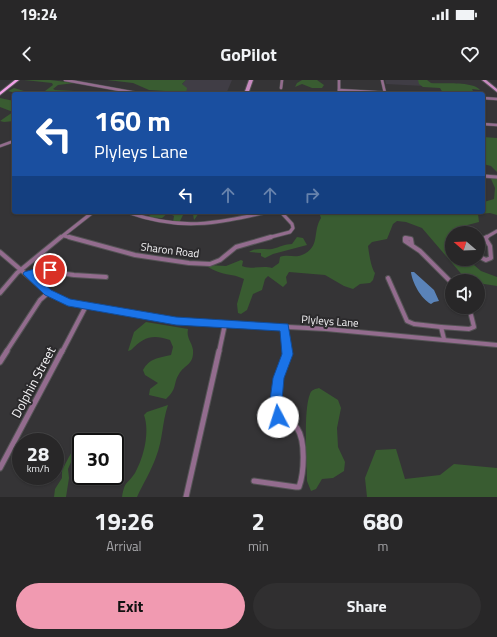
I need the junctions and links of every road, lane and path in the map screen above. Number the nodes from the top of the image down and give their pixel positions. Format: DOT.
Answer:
graph roads {
  1 [pos="17,80"];
  2 [pos="65,80"];
  3 [pos="251,80"];
  4 [pos="282,80"];
  5 [pos="339,80"];
  6 [pos="382,80"];
  7 [pos="484,80"];
  8 [pos="281,88"];
  9 [pos="339,90"];
  10 [pos="497,91"];
  11 [pos="131,92"];
  12 [pos="247,92"];
  13 [pos="370,92"];
  14 [pos="385,92"];
  15 [pos="0,94"];
  16 [pos="485,98"];
  17 [pos="497,99"];
  18 [pos="485,124"];
  19 [pos="497,125"];
  20 [pos="12,142"];
  21 [pos="0,146"];
  22 [pos="485,176"];
  23 [pos="497,177"];
  24 [pos="92,214"];
  25 [pos="132,214"];
  26 [pos="258,214"];
  27 [pos="283,214"];
  28 [pos="497,231"];
  29 [pos="64,236"];
  30 [pos="485,238"];
  31 [pos="412,245"];
  32 [pos="0,252"];
  33 [pos="485,260"];
  34 [pos="22,270"];
  35 [pos="28,274"];
  36 [pos="106,277"];
  37 [pos="445,277"];
  38 [pos="388,278"];
  39 [pos="0,293"];
  40 [pos="48,293"];
  41 [pos="86,306"];
  42 [pos="471,314"];
  43 [pos="225,324"];
  44 [pos="285,327"];
  45 [pos="441,327"];
  46 [pos="444,339"];
  47 [pos="497,345"];
  48 [pos="0,362"];
  49 [pos="0,468"];
  50 [pos="254,481"];
  51 [pos="186,497"];
  1 -- 15 [label="main road"];
  2 -- 11 [label="street"];
  3 -- 12 [label="street"];
  4 -- 8 [label="street"];
  5 -- 9 [label="street"];
  6 -- 14 [label="street"];
  7 -- 10 [label="street"];
  9 -- 13 [label="street"];
  16 -- 17 [label="street"];
  18 -- 19 [label="street"];
  20 -- 21 [label="street"];
  22 -- 23 [label="street"];
  24 -- 29 [label="street"];
  25 -- 26 [label="street"];
  27 -- 29 [label="street, Sharon Road"];
  28 -- 30 [label="street"];
  29 -- 34 [label="street"];
  30 -- 33 [label="street"];
  31 -- 37 [label="street"];
  32 -- 34 [label="street, Plyleys Lane"];
  34 -- 35 [label="street, Plyleys Lane"];
  34 -- 39 [label="street"];
  35 -- 36 [label="street"];
  35 -- 40 [label="street, Plyleys Lane"];
  38 -- 45 [label="street"];
  40 -- 41 [label="street, Plyleys Lane"];
  40 -- 48 [label="street"];
  41 -- 43 [label="street, Plyleys Lane"];
  41 -- 49 [label="street, Dolphin Street"];
  42 -- 45 [label="street"];
  43 -- 44 [label="street, Plyleys Lane"];
  43 -- 51 [label="street"];
  44 -- 46 [label="street, Plyleys Lane"];
  44 -- 50 [label="street"];
  45 -- 46 [label="street"];
  46 -- 47 [label="street, Plyleys Lane"];
}
